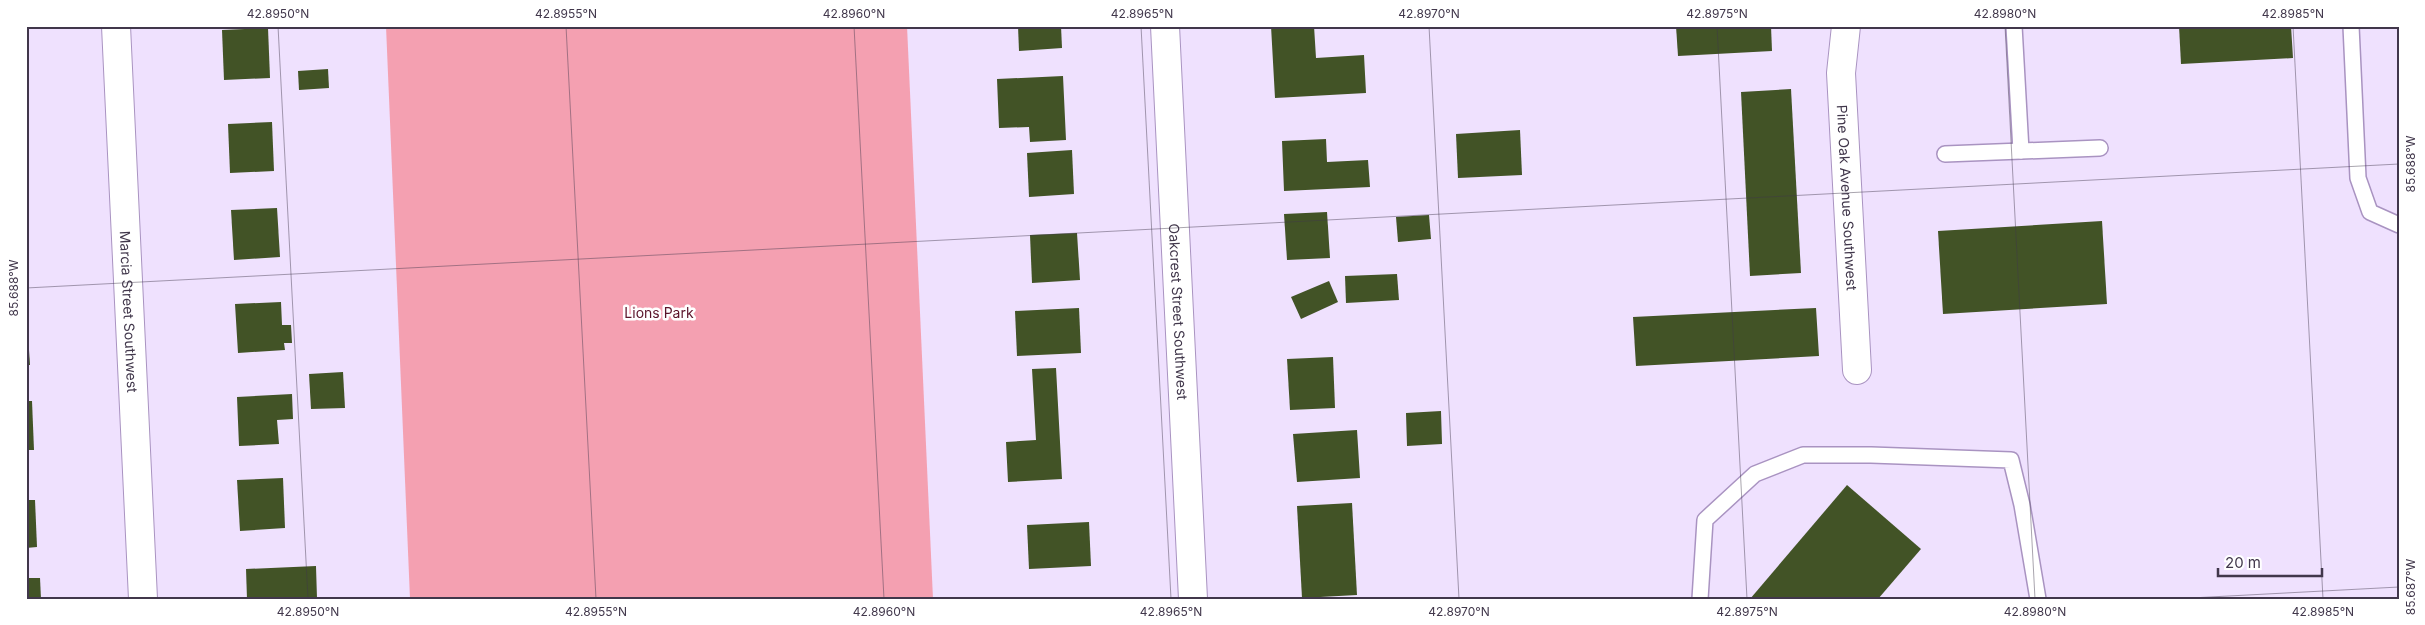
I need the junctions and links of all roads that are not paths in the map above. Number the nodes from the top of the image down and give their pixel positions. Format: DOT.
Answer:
graph roads {
  1 [pos="116,26"];
  2 [pos="1165,26"];
  3 [pos="1846,26"];
  4 [pos="2014,26"];
  5 [pos="2351,26"];
  6 [pos="2100,148"];
  7 [pos="2021,151"];
  8 [pos="1945,154"];
  9 [pos="2399,225"];
  10 [pos="1857,370"];
  11 [pos="143,599"];
  12 [pos="1193,599"];
  13 [pos="1700,599"];
  14 [pos="2038,599"];
  1 -- 11 [label="street, Marcia Street Southwest"];
  2 -- 12 [label="street, Oakcrest Street Southwest"];
  3 -- 10 [label="street, Pine Oak Avenue Southwest"];
  4 -- 7 [label="lane"];
  5 -- 9 [label="lane"];
  6 -- 7 [label="lane"];
  7 -- 8 [label="lane"];
  13 -- 14 [label="lane"];
}
